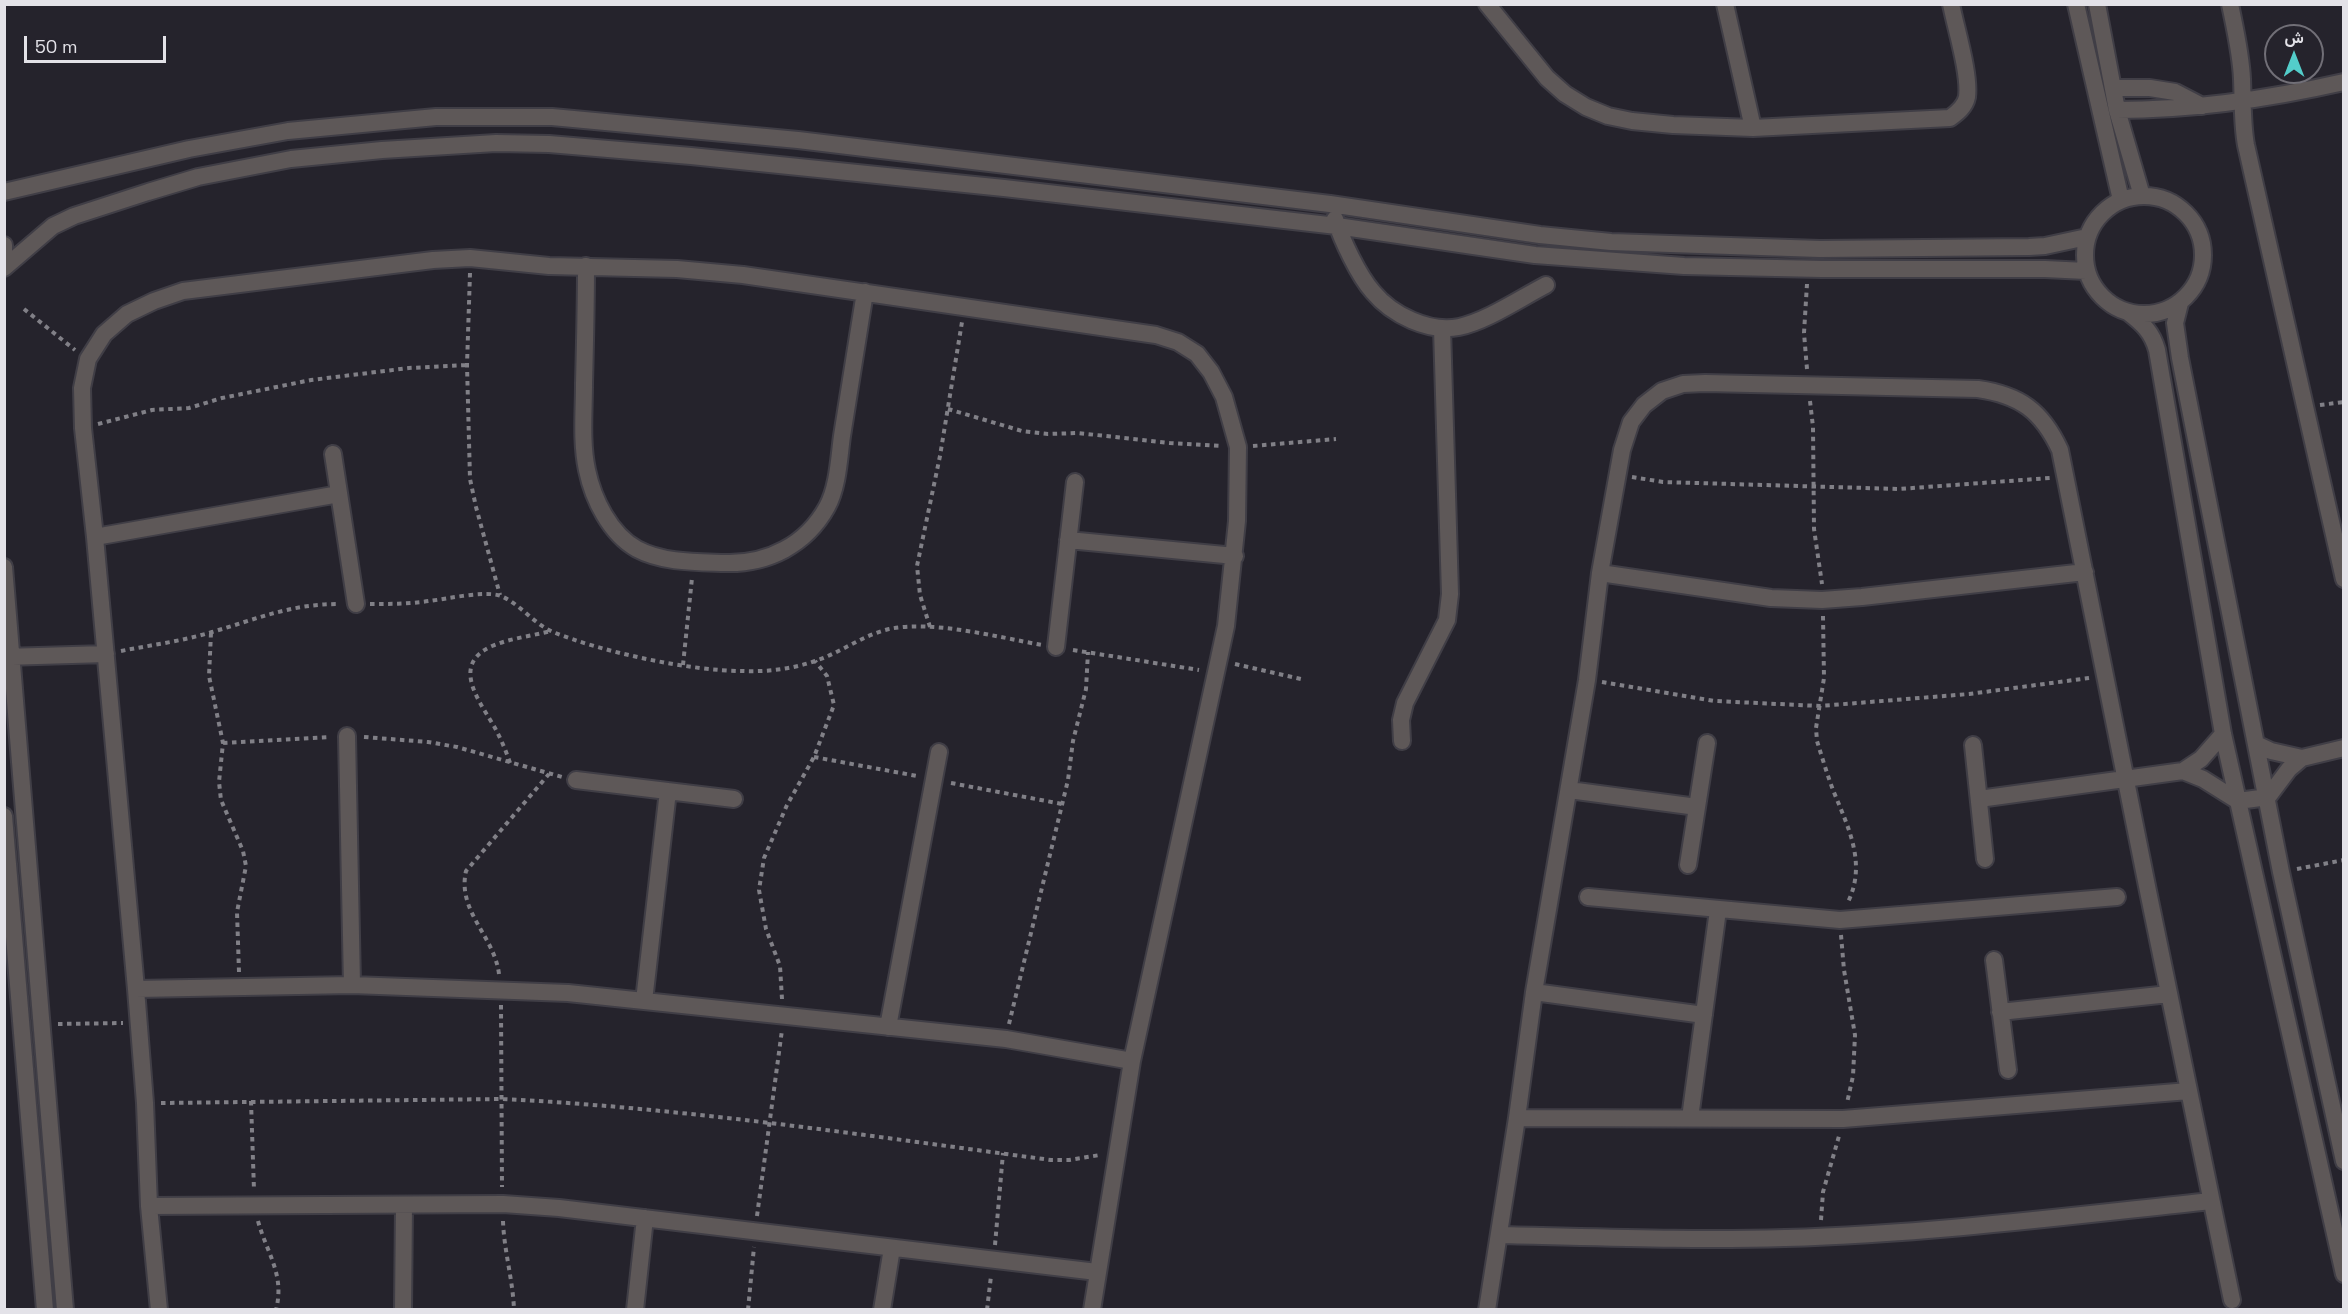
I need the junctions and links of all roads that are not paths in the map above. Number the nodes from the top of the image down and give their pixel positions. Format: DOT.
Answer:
graph roads {
  1 [pos="1487,4"];
  2 [pos="1725,4"];
  3 [pos="1951,4"];
  4 [pos="2076,4"];
  5 [pos="2097,4"];
  6 [pos="2230,4"];
  7 [pos="2343,82"];
  8 [pos="2113,88"];
  9 [pos="2241,101"];
  10 [pos="2202,106"];
  11 [pos="2117,110"];
  12 [pos="1754,128"];
  13 [pos="4,192"];
  14 [pos="2142,196"];
  15 [pos="2121,200"];
  16 [pos="1330,204"];
  17 [pos="1337,226"];
  18 [pos="2087,237"];
  19 [pos="4,245"];
  20 [pos="4,256"];
  21 [pos="586,266"];
  22 [pos="4,268"];
  23 [pos="2086,271"];
  24 [pos="1546,285"];
  25 [pos="865,292"];
  26 [pos="2180,303"];
  27 [pos="2129,313"];
  28 [pos="1442,328"];
  29 [pos="333,454"];
  30 [pos="1075,482"];
  31 [pos="339,494"];
  32 [pos="2338,531"];
  33 [pos="95,537"];
  34 [pos="1068,540"];
  35 [pos="1235,556"];
  36 [pos="4,567"];
  37 [pos="2085,572"];
  38 [pos="1600,573"];
  39 [pos="2343,579"];
  40 [pos="356,604"];
  41 [pos="1056,647"];
  42 [pos="106,654"];
  43 [pos="9,657"];
  44 [pos="2223,734"];
  45 [pos="346,736"];
  46 [pos="1402,741"];
  47 [pos="1707,743"];
  48 [pos="2256,744"];
  49 [pos="1973,745"];
  50 [pos="2343,748"];
  51 [pos="939,752"];
  52 [pos="2302,758"];
  53 [pos="2183,771"];
  54 [pos="576,780"];
  55 [pos="2125,780"];
  56 [pos="668,790"];
  57 [pos="1569,790"];
  58 [pos="2268,796"];
  59 [pos="734,799"];
  60 [pos="1979,799"];
  61 [pos="2238,801"];
  62 [pos="1697,807"];
  63 [pos="4,816"];
  64 [pos="1985,859"];
  65 [pos="1688,865"];
  66 [pos="1588,897"];
  67 [pos="2117,897"];
  68 [pos="1718,910"];
  69 [pos="1994,960"];
  70 [pos="352,985"];
  71 [pos="136,989"];
  72 [pos="1534,992"];
  73 [pos="2169,994"];
  74 [pos="644,1001"];
  75 [pos="2000,1012"];
  76 [pos="1704,1015"];
  77 [pos="2313,1021"];
  78 [pos="888,1027"];
  79 [pos="2288,1027"];
  80 [pos="1132,1061"];
  81 [pos="2008,1070"];
  82 [pos="2189,1090"];
  83 [pos="1517,1118"];
  84 [pos="1690,1118"];
  85 [pos="2343,1161"];
  86 [pos="2211,1201"];
  87 [pos="404,1205"];
  88 [pos="149,1206"];
  89 [pos="645,1218"];
  90 [pos="1499,1235"];
  91 [pos="892,1248"];
  92 [pos="1097,1272"];
  93 [pos="2343,1274"];
  94 [pos="2232,1300"];
  95 [pos="45,1310"];
  96 [pos="65,1310"];
  97 [pos="159,1310"];
  98 [pos="403,1310"];
  99 [pos="635,1310"];
  100 [pos="882,1310"];
  101 [pos="1092,1310"];
  102 [pos="1487,1310"];
  1 -- 12 [label="street"];
  2 -- 12 [label="street"];
  3 -- 12 [label="street"];
  4 -- 15 [label="street"];
  5 -- 8 [label="street"];
  6 -- 9 [label="street"];
  7 -- 9 [label="street"];
  8 -- 10 [label="street"];
  8 -- 11 [label="street"];
  9 -- 10 [label="street"];
  9 -- 32 [label="street"];
  10 -- 11 [label="street"];
  11 -- 14 [label="street"];
  13 -- 16 [label="street"];
  14 -- 15 [label="street"];
  14 -- 26 [label="street"];
  15 -- 18 [label="street"];
  16 -- 17 [label="street"];
  16 -- 18 [label="street"];
  17 -- 22 [label="street"];
  17 -- 23 [label="street"];
  17 -- 28 [label="street"];
  18 -- 23 [label="street"];
  19 -- 20 [label="street"];
  21 -- 25 [label="street"];
  21 -- 25 [label="street"];
  21 -- 33 [label="street"];
  23 -- 27 [label="street"];
  24 -- 28 [label="street"];
  25 -- 35 [label="street"];
  26 -- 27 [label="street"];
  26 -- 48 [label="street"];
  27 -- 44 [label="street"];
  28 -- 46 [label="street"];
  29 -- 31 [label="street"];
  30 -- 34 [label="street"];
  31 -- 33 [label="street"];
  31 -- 40 [label="street"];
  32 -- 39 [label="street"];
  33 -- 42 [label="street"];
  34 -- 35 [label="street"];
  34 -- 41 [label="street"];
  35 -- 80 [label="street"];
  36 -- 43 [label="street"];
  37 -- 38 [label="street"];
  37 -- 38 [label="street"];
  37 -- 55 [label="street"];
  38 -- 57 [label="street"];
  42 -- 43 [label="street"];
  42 -- 71 [label="street"];
  43 -- 96 [label="street"];
  44 -- 53 [label="street"];
  44 -- 61 [label="street"];
  45 -- 70 [label="street"];
  47 -- 62 [label="street"];
  48 -- 52 [label="street"];
  48 -- 58 [label="street"];
  49 -- 60 [label="street"];
  50 -- 52 [label="street"];
  51 -- 78 [label="street"];
  52 -- 58 [label="street"];
  53 -- 55 [label="street"];
  53 -- 61 [label="street"];
  54 -- 56 [label="street"];
  55 -- 60 [label="street"];
  55 -- 73 [label="street"];
  56 -- 59 [label="street"];
  56 -- 74 [label="street"];
  57 -- 62 [label="street"];
  57 -- 72 [label="street"];
  58 -- 61 [label="street"];
  58 -- 77 [label="street"];
  60 -- 64 [label="street"];
  61 -- 79 [label="street"];
  62 -- 65 [label="street"];
  63 -- 95 [label="street"];
  66 -- 68 [label="street"];
  67 -- 68 [label="street"];
  68 -- 76 [label="street"];
  69 -- 75 [label="street"];
  70 -- 71 [label="street"];
  70 -- 74 [label="street"];
  71 -- 88 [label="street"];
  72 -- 76 [label="street"];
  72 -- 83 [label="street"];
  73 -- 75 [label="street"];
  73 -- 82 [label="street"];
  74 -- 78 [label="street"];
  75 -- 81 [label="street"];
  76 -- 84 [label="street"];
  77 -- 79 [label="street"];
  77 -- 85 [label="street"];
  78 -- 80 [label="street"];
  79 -- 93 [label="street"];
  80 -- 92 [label="street"];
  82 -- 84 [label="street"];
  82 -- 86 [label="street"];
  83 -- 84 [label="street"];
  83 -- 90 [label="street"];
  86 -- 90 [label="street"];
  86 -- 94 [label="street"];
  87 -- 88 [label="street"];
  87 -- 89 [label="street"];
  87 -- 98 [label="street"];
  88 -- 97 [label="street"];
  89 -- 91 [label="street"];
  89 -- 99 [label="street"];
  90 -- 102 [label="street"];
  91 -- 92 [label="street"];
  91 -- 100 [label="street"];
  92 -- 101 [label="street"];
}
